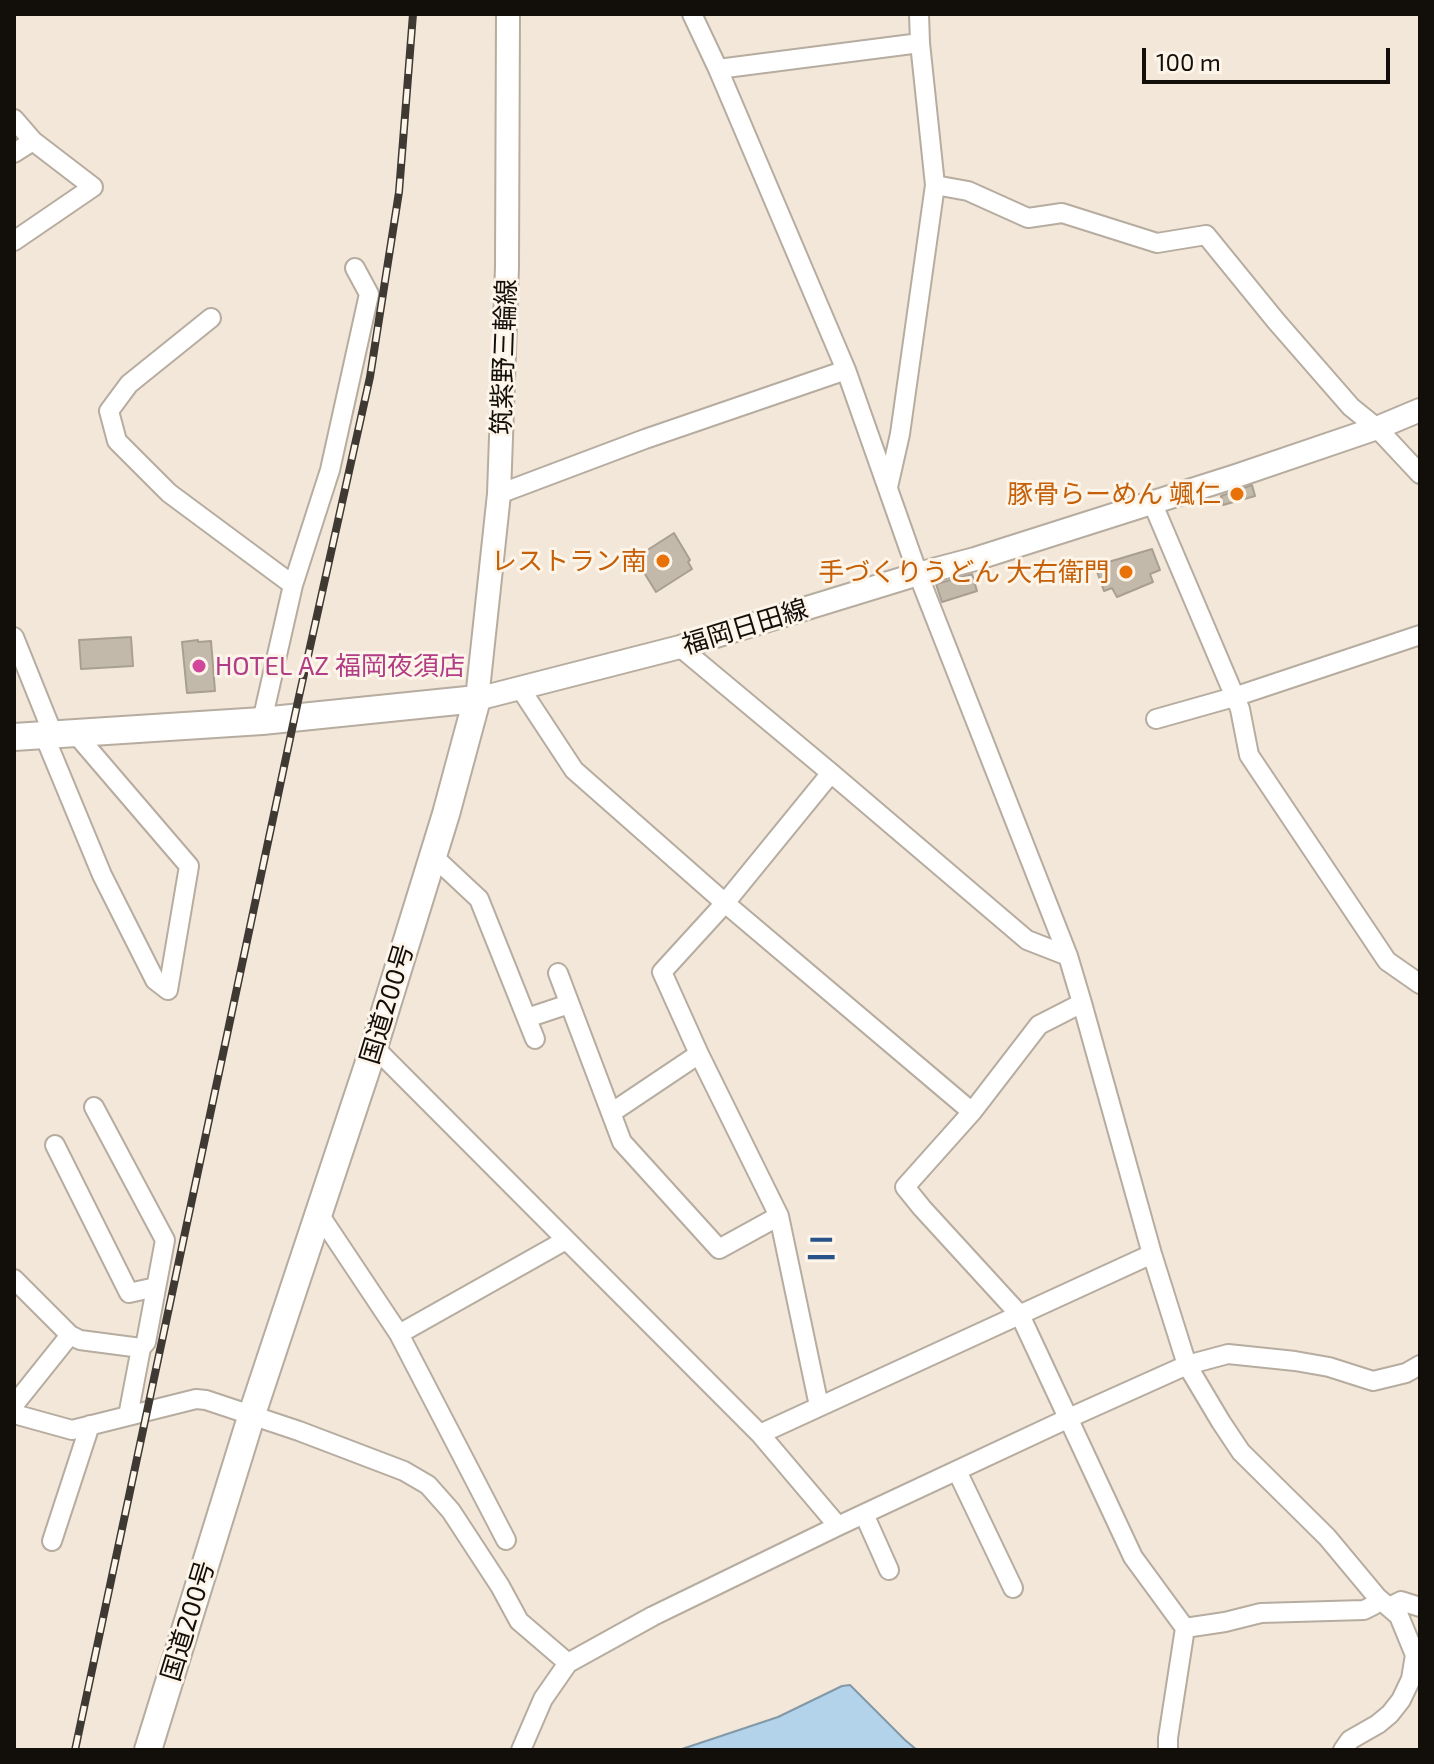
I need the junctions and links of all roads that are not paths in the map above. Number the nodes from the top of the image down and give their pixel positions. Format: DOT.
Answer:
graph roads {
  1 [pos="508,14"];
  2 [pos="692,14"];
  3 [pos="919,14"];
  4 [pos="920,43"];
  5 [pos="718,69"];
  6 [pos="14,119"];
  7 [pos="33,141"];
  8 [pos="14,153"];
  9 [pos="935,185"];
  10 [pos="14,241"];
  11 [pos="355,268"];
  12 [pos="211,318"];
  13 [pos="846,370"];
  14 [pos="1420,410"];
  15 [pos="1377,428"];
  16 [pos="1420,474"];
  17 [pos="888,487"];
  18 [pos="499,494"];
  19 [pos="1152,502"];
  20 [pos="918,574"];
  21 [pos="293,585"];
  22 [pos="1420,635"];
  23 [pos="14,637"];
  24 [pos="680,647"];
  25 [pos="520,688"];
  26 [pos="1234,697"];
  27 [pos="477,699"];
  28 [pos="1156,719"];
  29 [pos="262,721"];
  30 [pos="57,734"];
  31 [pos="14,737"];
  32 [pos="831,773"];
  33 [pos="433,856"];
  34 [pos="725,903"];
  35 [pos="1068,956"];
  36 [pos="558,973"];
  37 [pos="1420,984"];
  38 [pos="1082,1003"];
  39 [pos="569,1004"];
  40 [pos="527,1018"];
  41 [pos="535,1039"];
  42 [pos="374,1047"];
  43 [pos="699,1054"];
  44 [pos="94,1107"];
  45 [pos="972,1112"];
  46 [pos="611,1113"];
  47 [pos="55,1145"];
  48 [pos="319,1214"];
  49 [pos="779,1216"];
  50 [pos="566,1240"];
  51 [pos="1152,1254"];
  52 [pos="14,1279"];
  53 [pos="156,1287"];
  54 [pos="1020,1315"];
  55 [pos="399,1334"];
  56 [pos="70,1335"];
  57 [pos="141,1348"];
  58 [pos="1187,1365"];
  59 [pos="1420,1365"];
  60 [pos="14,1405"];
  61 [pos="819,1406"];
  62 [pos="14,1414"];
  63 [pos="252,1414"];
  64 [pos="128,1416"];
  65 [pos="1069,1418"];
  66 [pos="90,1425"];
  67 [pos="760,1434"];
  68 [pos="957,1471"];
  69 [pos="864,1514"];
  70 [pos="838,1526"];
  71 [pos="506,1540"];
  72 [pos="52,1541"];
  73 [pos="889,1570"];
  74 [pos="1013,1588"];
  75 [pos="1383,1602"];
  76 [pos="1420,1607"];
  77 [pos="1185,1628"];
  78 [pos="568,1663"];
  79 [pos="148,1750"];
  80 [pos="521,1750"];
  81 [pos="1168,1750"];
  82 [pos="1343,1750"];
  1 -- 18 [label="main road, 筑紫野三輪線"];
  2 -- 5 [label="street"];
  3 -- 4 [label="street"];
  4 -- 5 [label="street"];
  4 -- 9 [label="street"];
  5 -- 13 [label="street"];
  6 -- 7 [label="street"];
  7 -- 8 [label="street"];
  7 -- 10 [label="street"];
  9 -- 15 [label="street"];
  9 -- 17 [label="street"];
  11 -- 21 [label="street"];
  12 -- 21 [label="street"];
  13 -- 17 [label="street"];
  13 -- 18 [label="street"];
  14 -- 15 [label="main road, 福岡日田線"];
  15 -- 16 [label="street"];
  15 -- 19 [label="main road, 福岡日田線"];
  17 -- 20 [label="street"];
  18 -- 27 [label="main road, 筑紫野三輪線"];
  19 -- 20 [label="main road, 福岡日田線"];
  19 -- 26 [label="street"];
  20 -- 24 [label="main road, 福岡日田線"];
  20 -- 35 [label="street"];
  21 -- 29 [label="street"];
  22 -- 26 [label="street"];
  23 -- 30 [label="street"];
  24 -- 25 [label="main road, 福岡日田線"];
  24 -- 32 [label="street"];
  25 -- 27 [label="main road, 福岡日田線"];
  25 -- 34 [label="street"];
  26 -- 28 [label="street"];
  26 -- 37 [label="street"];
  27 -- 29 [label="highway"];
  27 -- 33 [label="highway, 国道200号"];
  29 -- 30 [label="highway"];
  30 -- 30 [label="street"];
  30 -- 31 [label="highway"];
  32 -- 34 [label="street"];
  32 -- 35 [label="street"];
  33 -- 40 [label="street"];
  33 -- 42 [label="highway, 国道200号"];
  34 -- 43 [label="street"];
  34 -- 45 [label="street"];
  35 -- 38 [label="street"];
  36 -- 39 [label="street"];
  38 -- 45 [label="street"];
  38 -- 51 [label="street"];
  39 -- 40 [label="street"];
  39 -- 46 [label="street"];
  40 -- 41 [label="street"];
  42 -- 48 [label="highway, 国道200号"];
  42 -- 50 [label="street"];
  43 -- 46 [label="street"];
  43 -- 49 [label="street"];
  44 -- 53 [label="street"];
  45 -- 54 [label="street"];
  46 -- 49 [label="street"];
  47 -- 53 [label="street"];
  48 -- 55 [label="street"];
  48 -- 63 [label="highway, 国道200号"];
  49 -- 61 [label="street"];
  50 -- 55 [label="street"];
  50 -- 67 [label="street"];
  51 -- 54 [label="street"];
  51 -- 58 [label="street"];
  52 -- 56 [label="street"];
  53 -- 57 [label="street"];
  54 -- 61 [label="street"];
  54 -- 65 [label="street"];
  55 -- 71 [label="street"];
  56 -- 57 [label="street"];
  56 -- 60 [label="street"];
  57 -- 64 [label="street"];
  58 -- 59 [label="street"];
  58 -- 65 [label="street"];
  58 -- 75 [label="street"];
  61 -- 67 [label="street"];
  62 -- 66 [label="street"];
  63 -- 64 [label="street"];
  63 -- 78 [label="street"];
  63 -- 79 [label="highway, 国道200号"];
  64 -- 66 [label="street"];
  65 -- 68 [label="street"];
  65 -- 77 [label="street"];
  66 -- 72 [label="street"];
  67 -- 70 [label="street"];
  68 -- 69 [label="street"];
  68 -- 74 [label="street"];
  69 -- 70 [label="street"];
  69 -- 73 [label="street"];
  70 -- 78 [label="street"];
  75 -- 76 [label="street"];
  75 -- 77 [label="street"];
  75 -- 82 [label="street"];
  77 -- 81 [label="street"];
  78 -- 80 [label="street"];
}
